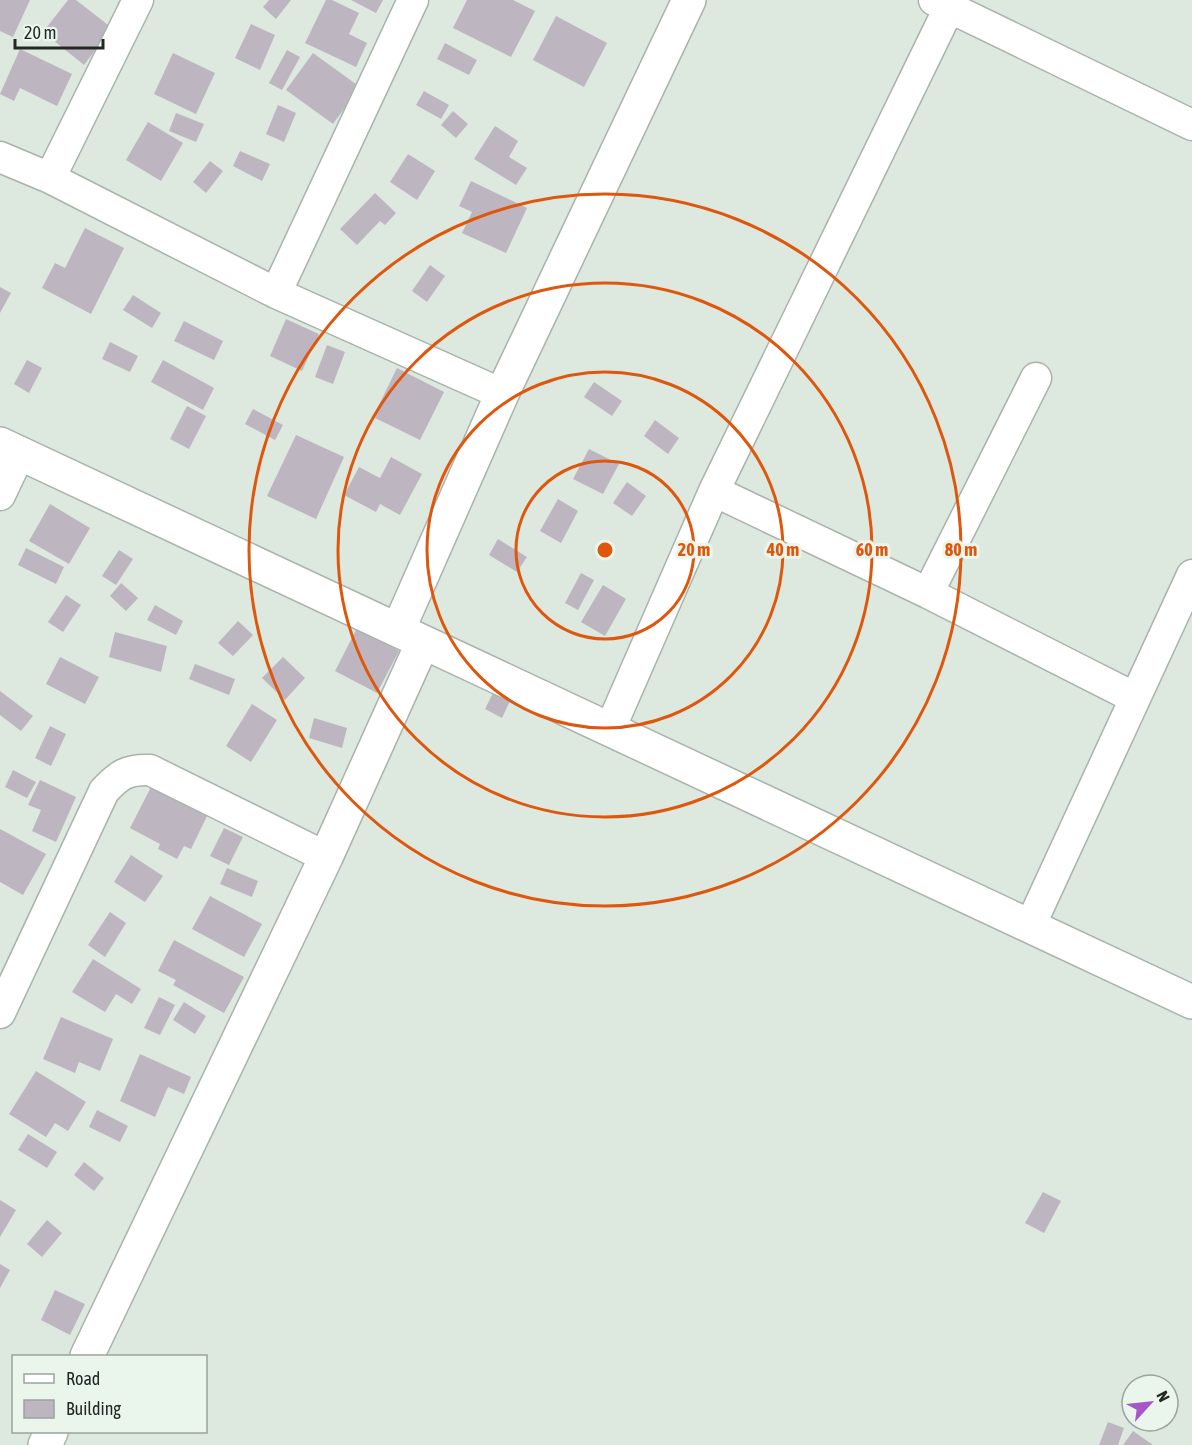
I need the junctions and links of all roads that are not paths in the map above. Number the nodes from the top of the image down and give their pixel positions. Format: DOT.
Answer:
graph roads {
  1 [pos="138,0"];
  2 [pos="413,0"];
  3 [pos="689,0"];
  4 [pos="941,4"];
  5 [pos="1192,125"];
  6 [pos="0,157"];
  7 [pos="50,178"];
  8 [pos="276,293"];
  9 [pos="1036,378"];
  10 [pos="502,394"];
  11 [pos="10,449"];
  12 [pos="714,491"];
  13 [pos="0,495"];
  14 [pos="1192,575"];
  15 [pos="928,593"];
  16 [pos="410,636"];
  17 [pos="1135,698"];
  18 [pos="610,729"];
  19 [pos="326,856"];
  20 [pos="1030,926"];
  21 [pos="8,977"];
  22 [pos="1192,1002"];
  23 [pos="0,1013"];
  24 [pos="87,1355"];
  1 -- 7 [label="street"];
  2 -- 8 [label="street"];
  3 -- 10 [label="street"];
  4 -- 5 [label="street"];
  4 -- 12 [label="street"];
  6 -- 7 [label="street"];
  7 -- 8 [label="street"];
  8 -- 10 [label="street"];
  9 -- 15 [label="street"];
  10 -- 16 [label="street"];
  11 -- 13 [label="street"];
  11 -- 16 [label="street"];
  12 -- 15 [label="street"];
  12 -- 18 [label="street"];
  14 -- 17 [label="street"];
  15 -- 17 [label="street"];
  16 -- 18 [label="street"];
  16 -- 19 [label="street"];
  17 -- 20 [label="street"];
  18 -- 20 [label="street"];
  19 -- 21 [label="street"];
  19 -- 24 [label="street"];
  20 -- 22 [label="street"];
  21 -- 23 [label="street"];
}
